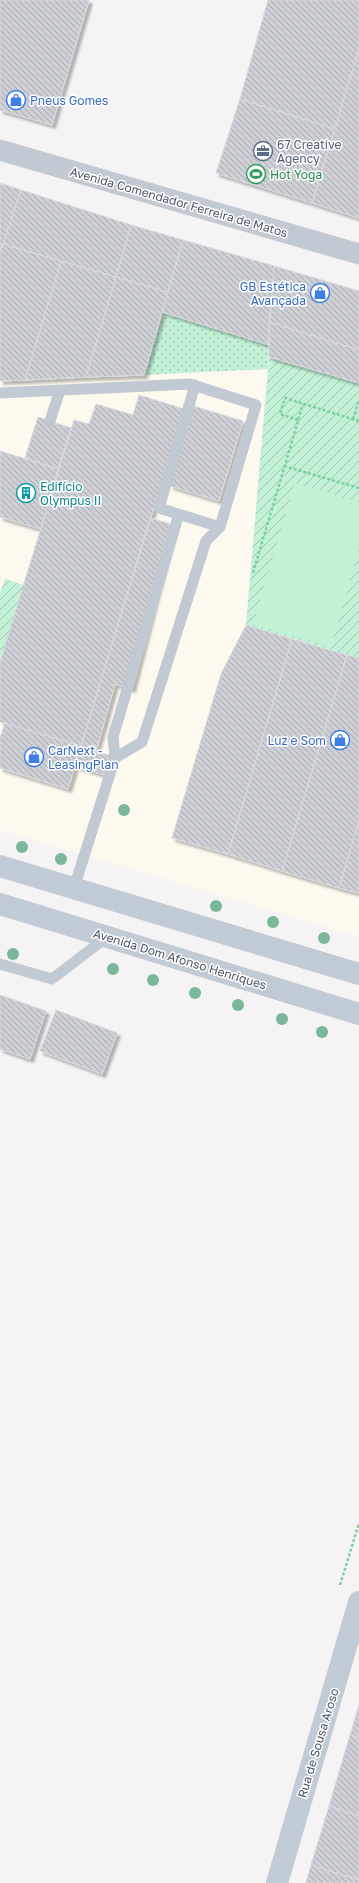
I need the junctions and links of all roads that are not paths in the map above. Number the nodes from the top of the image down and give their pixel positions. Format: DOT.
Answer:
graph roads {
  1 [pos="0,150"];
  2 [pos="359,254"];
  3 [pos="195,385"];
  4 [pos="60,390"];
  5 [pos="0,393"];
  6 [pos="50,421"];
  7 [pos="179,514"];
  8 [pos="220,527"];
  9 [pos="115,758"];
  10 [pos="0,866"];
  11 [pos="74,888"];
  12 [pos="0,904"];
  13 [pos="107,937"];
  14 [pos="0,964"];
  15 [pos="359,974"];
  16 [pos="359,1014"];
  17 [pos="359,1602"];
  18 [pos="277,1883"];
  1 -- 2 [label="street, Avenida Comendador Ferreira de Matos"];
  3 -- 4 [label="lane"];
  3 -- 7 [label="lane"];
  3 -- 8 [label="lane"];
  4 -- 5 [label="lane"];
  4 -- 6 [label="lane"];
  7 -- 8 [label="lane"];
  7 -- 9 [label="lane"];
  8 -- 9 [label="lane"];
  9 -- 11 [label="lane"];
  10 -- 11 [label="main road"];
  11 -- 15 [label="main road"];
  12 -- 13 [label="main road, Avenida Dom Afonso Henriques"];
  13 -- 14 [label="lane"];
  13 -- 16 [label="main road, Avenida Dom Afonso Henriques"];
  17 -- 18 [label="main road, Rua de Sousa Aroso"];
}
